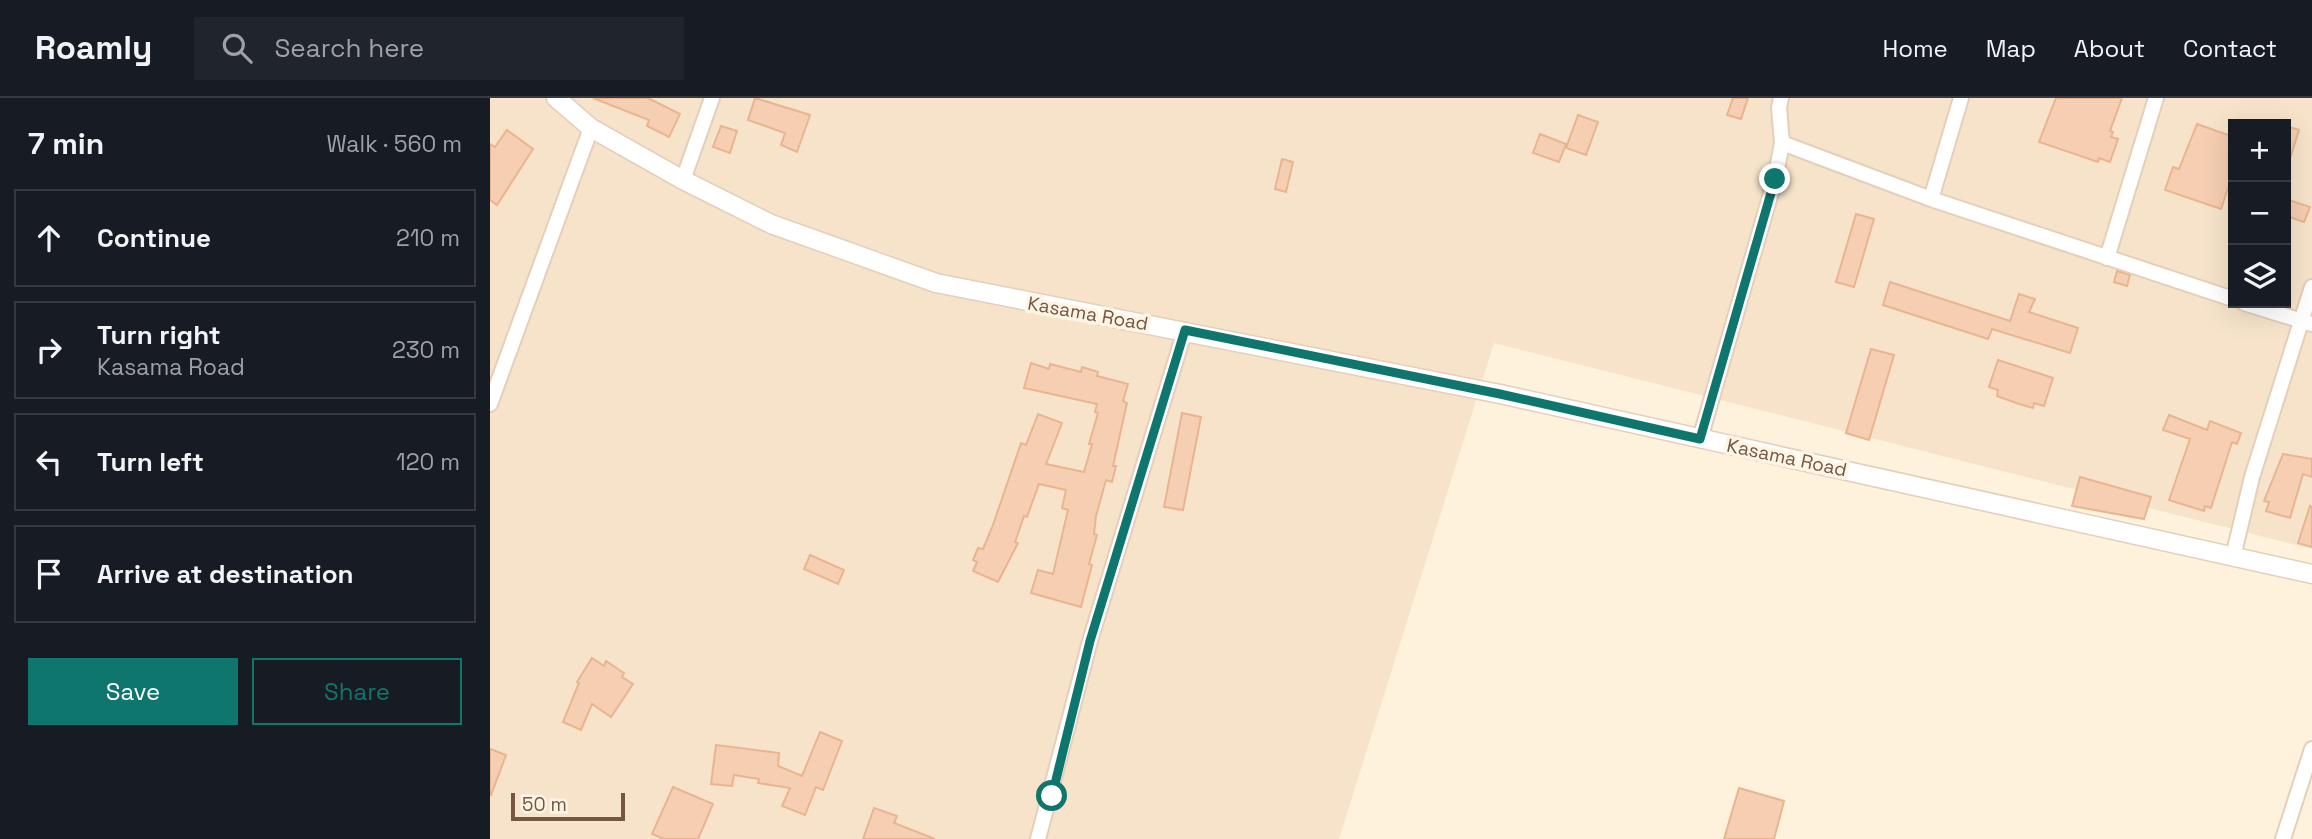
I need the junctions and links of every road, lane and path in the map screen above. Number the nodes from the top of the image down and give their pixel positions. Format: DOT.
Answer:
graph roads {
  1 [pos="555,98"];
  2 [pos="712,98"];
  3 [pos="1781,98"];
  4 [pos="1961,98"];
  5 [pos="2156,98"];
  6 [pos="591,128"];
  7 [pos="1782,143"];
  8 [pos="683,180"];
  9 [pos="1931,199"];
  10 [pos="2107,258"];
  11 [pos="2312,286"];
  12 [pos="2228,297"];
  13 [pos="2260,308"];
  14 [pos="2306,322"];
  15 [pos="1185,330"];
  16 [pos="490,404"];
  17 [pos="1700,439"];
  18 [pos="2233,557"];
  19 [pos="2312,574"];
  20 [pos="2312,748"];
  21 [pos="1038,839"];
  22 [pos="2283,839"];
  1 -- 6 [label="street, Kasama Road"];
  2 -- 8 [label="street"];
  3 -- 7 [label="street"];
  4 -- 9 [label="street"];
  5 -- 10 [label="street"];
  6 -- 8 [label="street, Kasama Road"];
  6 -- 16 [label="street"];
  7 -- 9 [label="street"];
  7 -- 17 [label="street"];
  8 -- 15 [label="street, Kasama Road"];
  9 -- 10 [label="street"];
  10 -- 12 [label="street"];
  11 -- 14 [label="street"];
  13 -- 14 [label="street"];
  14 -- 18 [label="street"];
  15 -- 17 [label="street, Kasama Road"];
  15 -- 21 [label="street"];
  17 -- 18 [label="street, Kasama Road"];
  18 -- 19 [label="street, Kasama Road"];
  20 -- 22 [label="street"];
}
